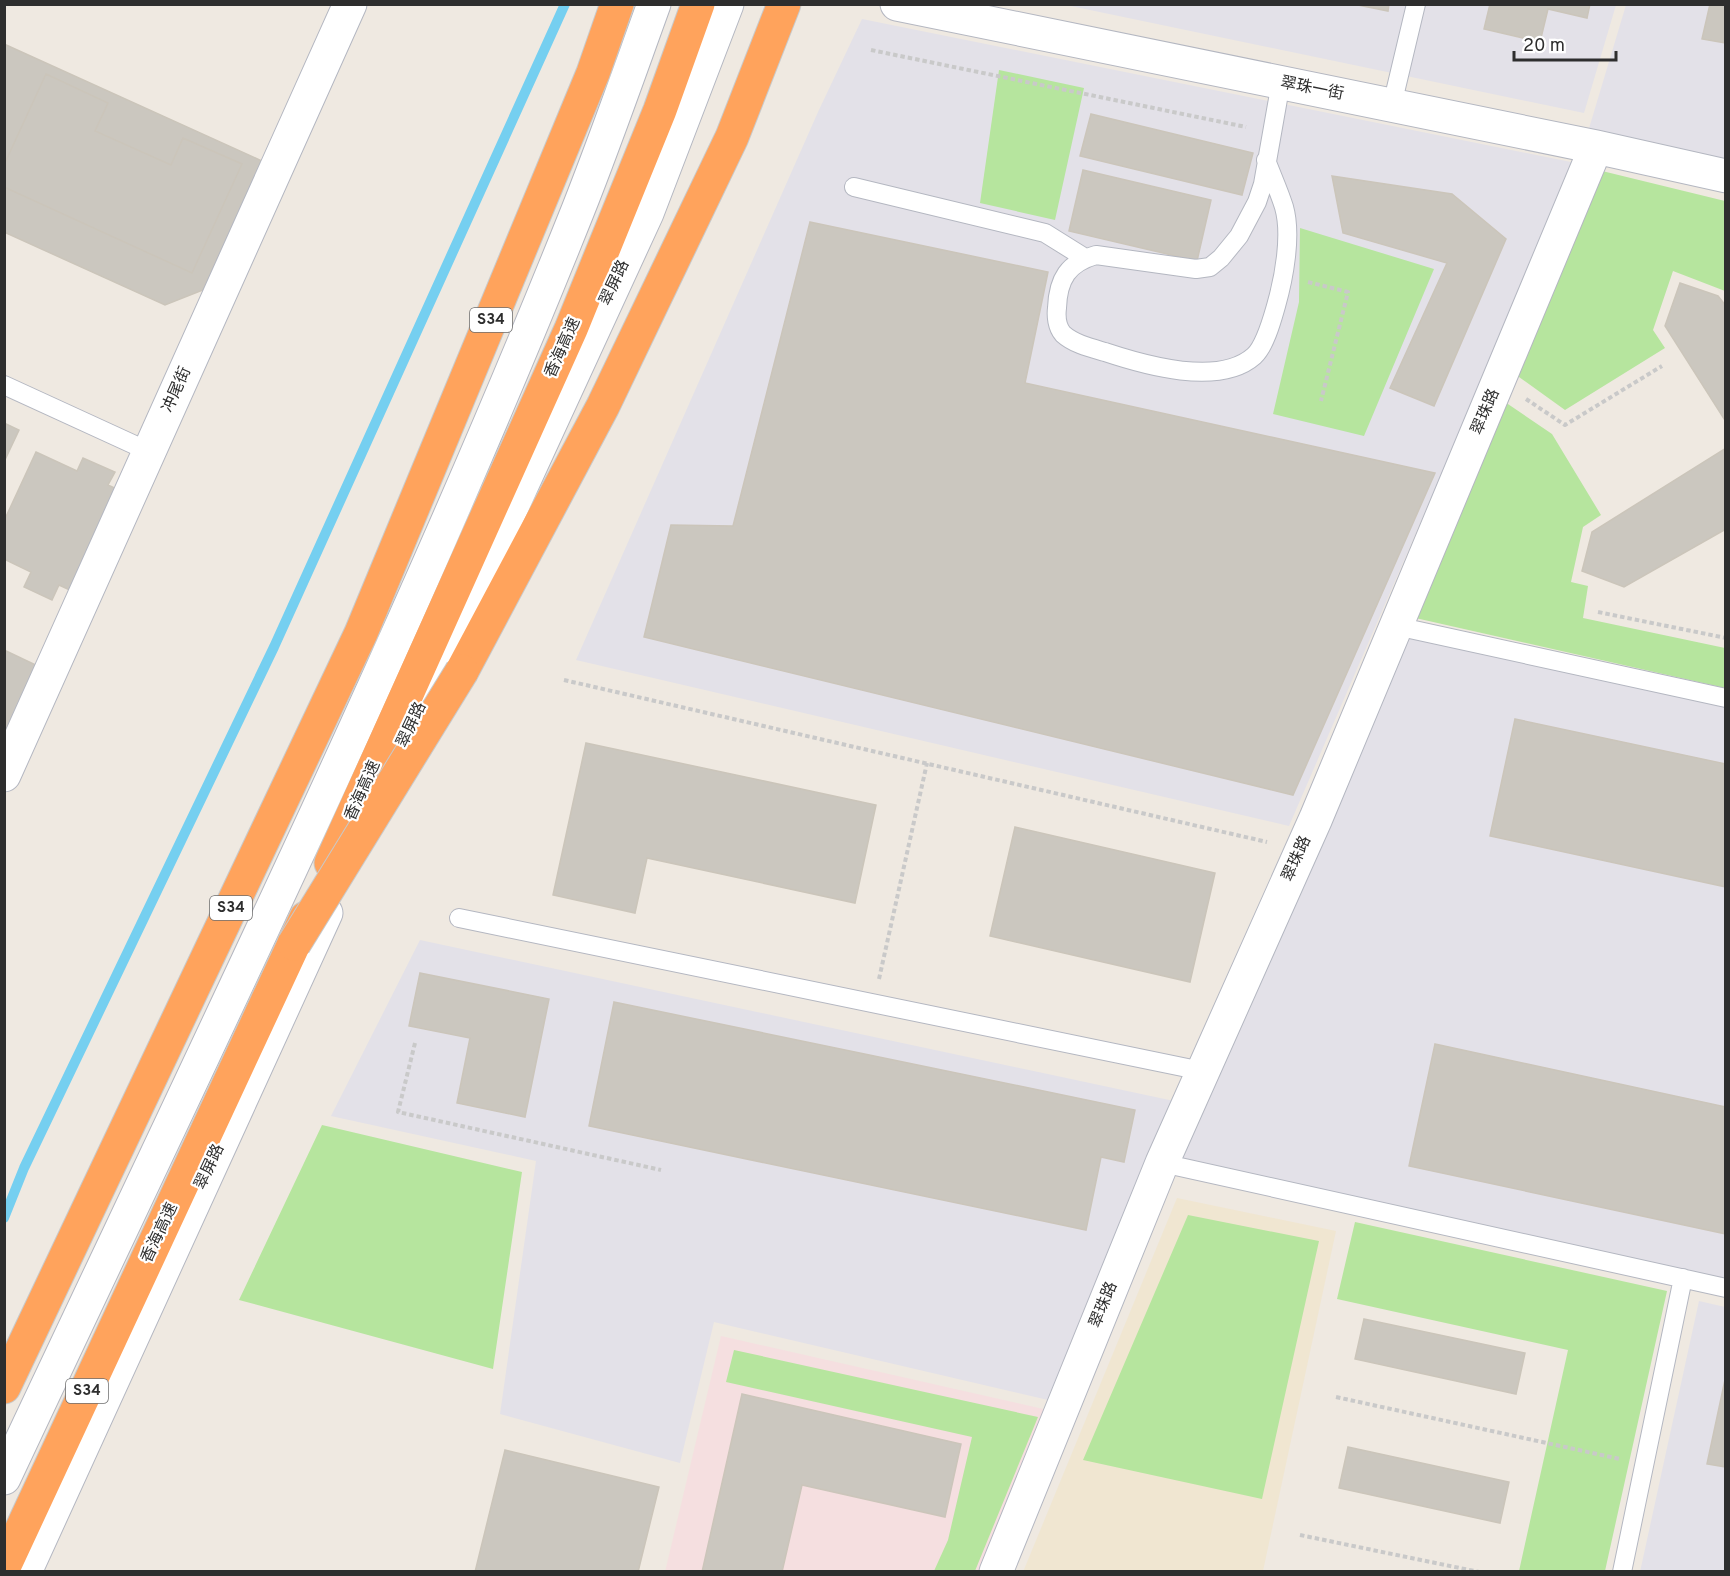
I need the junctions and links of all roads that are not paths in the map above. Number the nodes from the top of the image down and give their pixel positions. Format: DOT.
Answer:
graph roads {
  1 [pos="350,4"];
  2 [pos="617,4"];
  3 [pos="654,4"];
  4 [pos="698,4"];
  5 [pos="727,4"];
  6 [pos="784,4"];
  7 [pos="897,4"];
  8 [pos="1416,4"];
  9 [pos="1281,82"];
  10 [pos="1392,105"];
  11 [pos="1596,147"];
  12 [pos="1266,160"];
  13 [pos="1725,176"];
  14 [pos="854,187"];
  15 [pos="1085,258"];
  16 [pos="4,385"];
  17 [pos="150,452"];
  18 [pos="1396,626"];
  19 [pos="1725,698"];
  20 [pos="4,775"];
  21 [pos="459,918"];
  22 [pos="294,944"];
  23 [pos="1203,1071"];
  24 [pos="1162,1163"];
  25 [pos="1683,1278"];
  26 [pos="1725,1288"];
  27 [pos="4,1387"];
  28 [pos="4,1478"];
  29 [pos="4,1567"];
  30 [pos="26,1572"];
  31 [pos="996,1572"];
  32 [pos="1622,1572"];
  1 -- 17 [label="main road, 冲尾街"];
  2 -- 27 [label="highway, S34"];
  3 -- 28 [label="main road"];
  4 -- 22 [label="highway, 香海高速 / S34, bridge"];
  5 -- 30 [label="main road, 翠屏路"];
  6 -- 22 [label="highway, bridge"];
  7 -- 9 [label="main road, 翠珠一街"];
  8 -- 10 [label="lane"];
  9 -- 10 [label="main road, 翠珠一街"];
  9 -- 12 [label="lane"];
  10 -- 11 [label="main road, 翠珠一街"];
  11 -- 13 [label="main road, 翠珠一街"];
  11 -- 18 [label="main road, 翠珠路"];
  12 -- 15 [label="lane"];
  12 -- 15 [label="lane"];
  14 -- 15 [label="lane"];
  16 -- 17 [label="lane"];
  17 -- 20 [label="main road, 冲尾街"];
  18 -- 19 [label="lane"];
  18 -- 23 [label="main road, 翠珠路"];
  21 -- 23 [label="lane"];
  22 -- 29 [label="highway, 香海高速 / S34"];
  23 -- 24 [label="main road, 翠珠路"];
  24 -- 25 [label="lane"];
  24 -- 31 [label="main road, 翠珠路"];
  25 -- 26 [label="lane"];
  25 -- 32 [label="lane"];
}
